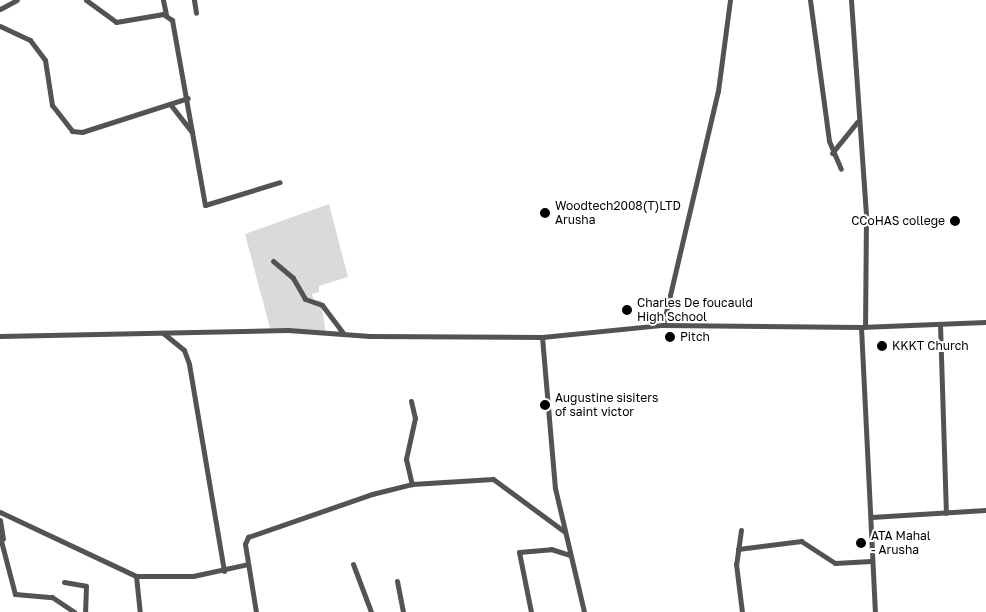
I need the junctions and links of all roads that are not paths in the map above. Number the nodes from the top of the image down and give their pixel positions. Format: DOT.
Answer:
graph roads {
  1 [pos="17,0"];
  2 [pos="86,0"];
  3 [pos="163,0"];
  4 [pos="194,0"];
  5 [pos="730,0"];
  6 [pos="810,0"];
  7 [pos="851,0"];
  8 [pos="0,9"];
  9 [pos="196,13"];
  10 [pos="166,14"];
  11 [pos="0,26"];
  12 [pos="188,98"];
  13 [pos="170,104"];
  14 [pos="857,121"];
  15 [pos="192,132"];
  16 [pos="832,153"];
  17 [pos="841,169"];
  18 [pos="280,182"];
  19 [pos="273,261"];
  20 [pos="986,322"];
  21 [pos="940,324"];
  22 [pos="663,325"];
  23 [pos="863,327"];
  24 [pos="163,332"];
  25 [pos="344,334"];
  26 [pos="0,336"];
  27 [pos="542,337"];
  28 [pos="411,401"];
  29 [pos="412,484"];
  30 [pos="986,510"];
  31 [pos="0,512"];
  32 [pos="946,512"];
  33 [pos="871,517"];
  34 [pos="0,520"];
  35 [pos="741,530"];
  36 [pos="566,532"];
  37 [pos="0,537"];
  38 [pos="3,549"];
  39 [pos="738,549"];
  40 [pos="570,554"];
  41 [pos="871,561"];
  42 [pos="248,564"];
  43 [pos="353,564"];
  44 [pos="224,571"];
  45 [pos="136,576"];
  46 [pos="397,581"];
  47 [pos="64,582"];
  48 [pos="74,612"];
  49 [pos="85,612"];
  50 [pos="140,612"];
  51 [pos="256,612"];
  52 [pos="371,612"];
  53 [pos="403,612"];
  54 [pos="531,612"];
  55 [pos="584,612"];
  56 [pos="742,612"];
  57 [pos="875,612"];
  1 -- 8 [label="street"];
  2 -- 10 [label="street"];
  3 -- 10 [label="street"];
  4 -- 9 [label="street"];
  5 -- 22 [label="street"];
  6 -- 16 [label="street"];
  7 -- 14 [label="street"];
  10 -- 12 [label="street"];
  11 -- 13 [label="street"];
  12 -- 13 [label="street"];
  12 -- 15 [label="street"];
  13 -- 15 [label="street"];
  14 -- 16 [label="street"];
  14 -- 23 [label="street"];
  15 -- 18 [label="street"];
  16 -- 17 [label="street"];
  19 -- 25 [label="street"];
  20 -- 21 [label="street"];
  21 -- 23 [label="street"];
  21 -- 32 [label="street"];
  22 -- 23 [label="street"];
  22 -- 27 [label="street"];
  23 -- 33 [label="street"];
  24 -- 25 [label="street"];
  24 -- 26 [label="street"];
  24 -- 44 [label="street"];
  25 -- 27 [label="street"];
  27 -- 36 [label="street"];
  28 -- 29 [label="street"];
  29 -- 36 [label="street"];
  29 -- 42 [label="street"];
  30 -- 32 [label="street"];
  31 -- 45 [label="street"];
  32 -- 33 [label="street"];
  33 -- 41 [label="street"];
  34 -- 38 [label="street"];
  35 -- 39 [label="street"];
  36 -- 40 [label="street"];
  37 -- 38 [label="street"];
  38 -- 48 [label="street"];
  39 -- 41 [label="street"];
  39 -- 56 [label="street"];
  40 -- 54 [label="street"];
  40 -- 55 [label="street"];
  41 -- 57 [label="street"];
  42 -- 44 [label="street"];
  42 -- 51 [label="street"];
  43 -- 52 [label="street"];
  44 -- 45 [label="street"];
  45 -- 50 [label="street"];
  46 -- 53 [label="street"];
  47 -- 49 [label="street"];
}
